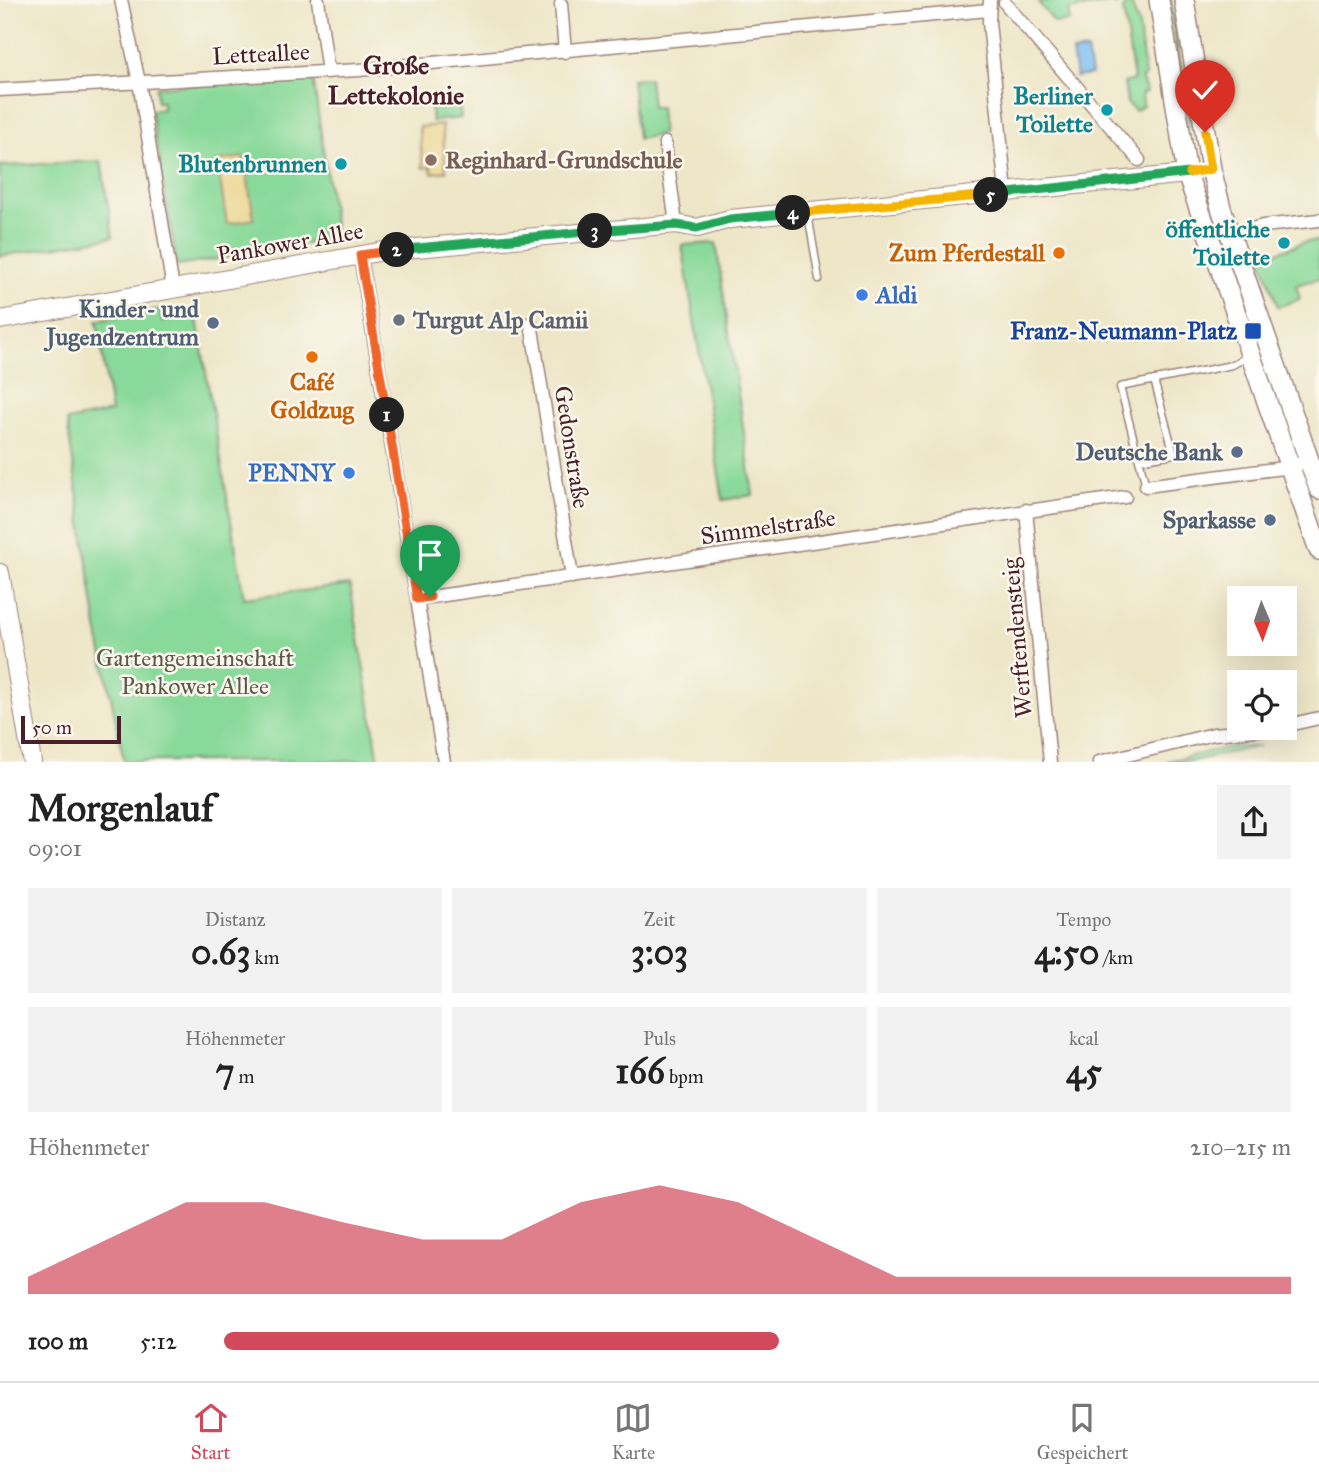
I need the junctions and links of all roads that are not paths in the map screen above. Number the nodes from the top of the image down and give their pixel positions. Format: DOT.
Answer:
graph roads {
  1 [pos="121,0"];
  2 [pos="318,0"];
  3 [pos="1158,0"];
  4 [pos="1184,0"];
  5 [pos="560,2"];
  6 [pos="1004,3"];
  7 [pos="989,5"];
  8 [pos="565,52"];
  9 [pos="328,72"];
  10 [pos="139,82"];
  11 [pos="0,90"];
  12 [pos="665,142"];
  13 [pos="1139,160"];
  14 [pos="1211,169"];
  15 [pos="1187,174"];
  16 [pos="1006,193"];
  17 [pos="808,212"];
  18 [pos="1319,220"];
  19 [pos="676,225"];
  20 [pos="1230,235"];
  21 [pos="360,255"];
  22 [pos="818,279"];
  23 [pos="173,289"];
  24 [pos="0,320"];
  25 [pos="531,323"];
  26 [pos="1248,356"];
  27 [pos="1154,380"];
  28 [pos="1139,460"];
  29 [pos="1309,460"];
  30 [pos="1290,467"];
  31 [pos="1146,486"];
  32 [pos="1319,489"];
  33 [pos="1125,497"];
  34 [pos="1026,510"];
  35 [pos="1319,550"];
  36 [pos="0,573"];
  37 [pos="572,577"];
  38 [pos="417,599"];
  39 [pos="6,645"];
  40 [pos="1319,718"];
  41 [pos="1297,723"];
  42 [pos="1227,733"];
  43 [pos="32,761"];
  44 [pos="444,761"];
  45 [pos="1050,761"];
  46 [pos="1099,761"];
  1 -- 10 [label="street"];
  2 -- 9 [label="street"];
  3 -- 15 [label="main road"];
  4 -- 14 [label="main road"];
  5 -- 8 [label="street"];
  6 -- 13 [label="street"];
  7 -- 8 [label="street, Letteallee"];
  7 -- 16 [label="street"];
  8 -- 9 [label="street, Letteallee"];
  9 -- 10 [label="street, Letteallee"];
  10 -- 11 [label="street, Letteallee"];
  10 -- 23 [label="street"];
  12 -- 19 [label="street"];
  14 -- 15 [label="main road"];
  14 -- 20 [label="main road"];
  15 -- 16 [label="street, Pankower Allee"];
  15 -- 26 [label="main road"];
  16 -- 17 [label="street, Pankower Allee"];
  17 -- 19 [label="street, Pankower Allee"];
  17 -- 22 [label="lane"];
  18 -- 20 [label="street"];
  19 -- 21 [label="street, Pankower Allee"];
  20 -- 29 [label="main road"];
  21 -- 23 [label="street, Pankower Allee"];
  21 -- 38 [label="street"];
  23 -- 24 [label="street, Pankower Allee"];
  25 -- 37 [label="street, Gedonstraße"];
  26 -- 27 [label="lane"];
  26 -- 30 [label="main road"];
  27 -- 28 [label="lane"];
  27 -- 28 [label="lane"];
  28 -- 31 [label="lane"];
  29 -- 30 [label="street"];
  29 -- 32 [label="main road"];
  30 -- 31 [label="street"];
  30 -- 35 [label="main road"];
  33 -- 34 [label="street, Simmelstraße"];
  34 -- 37 [label="street, Simmelstraße"];
  34 -- 45 [label="street, Werftendensteig"];
  36 -- 39 [label="street"];
  37 -- 38 [label="street, Simmelstraße"];
  38 -- 44 [label="street"];
  39 -- 43 [label="street"];
  40 -- 41 [label="street"];
  42 -- 46 [label="street"];
}
